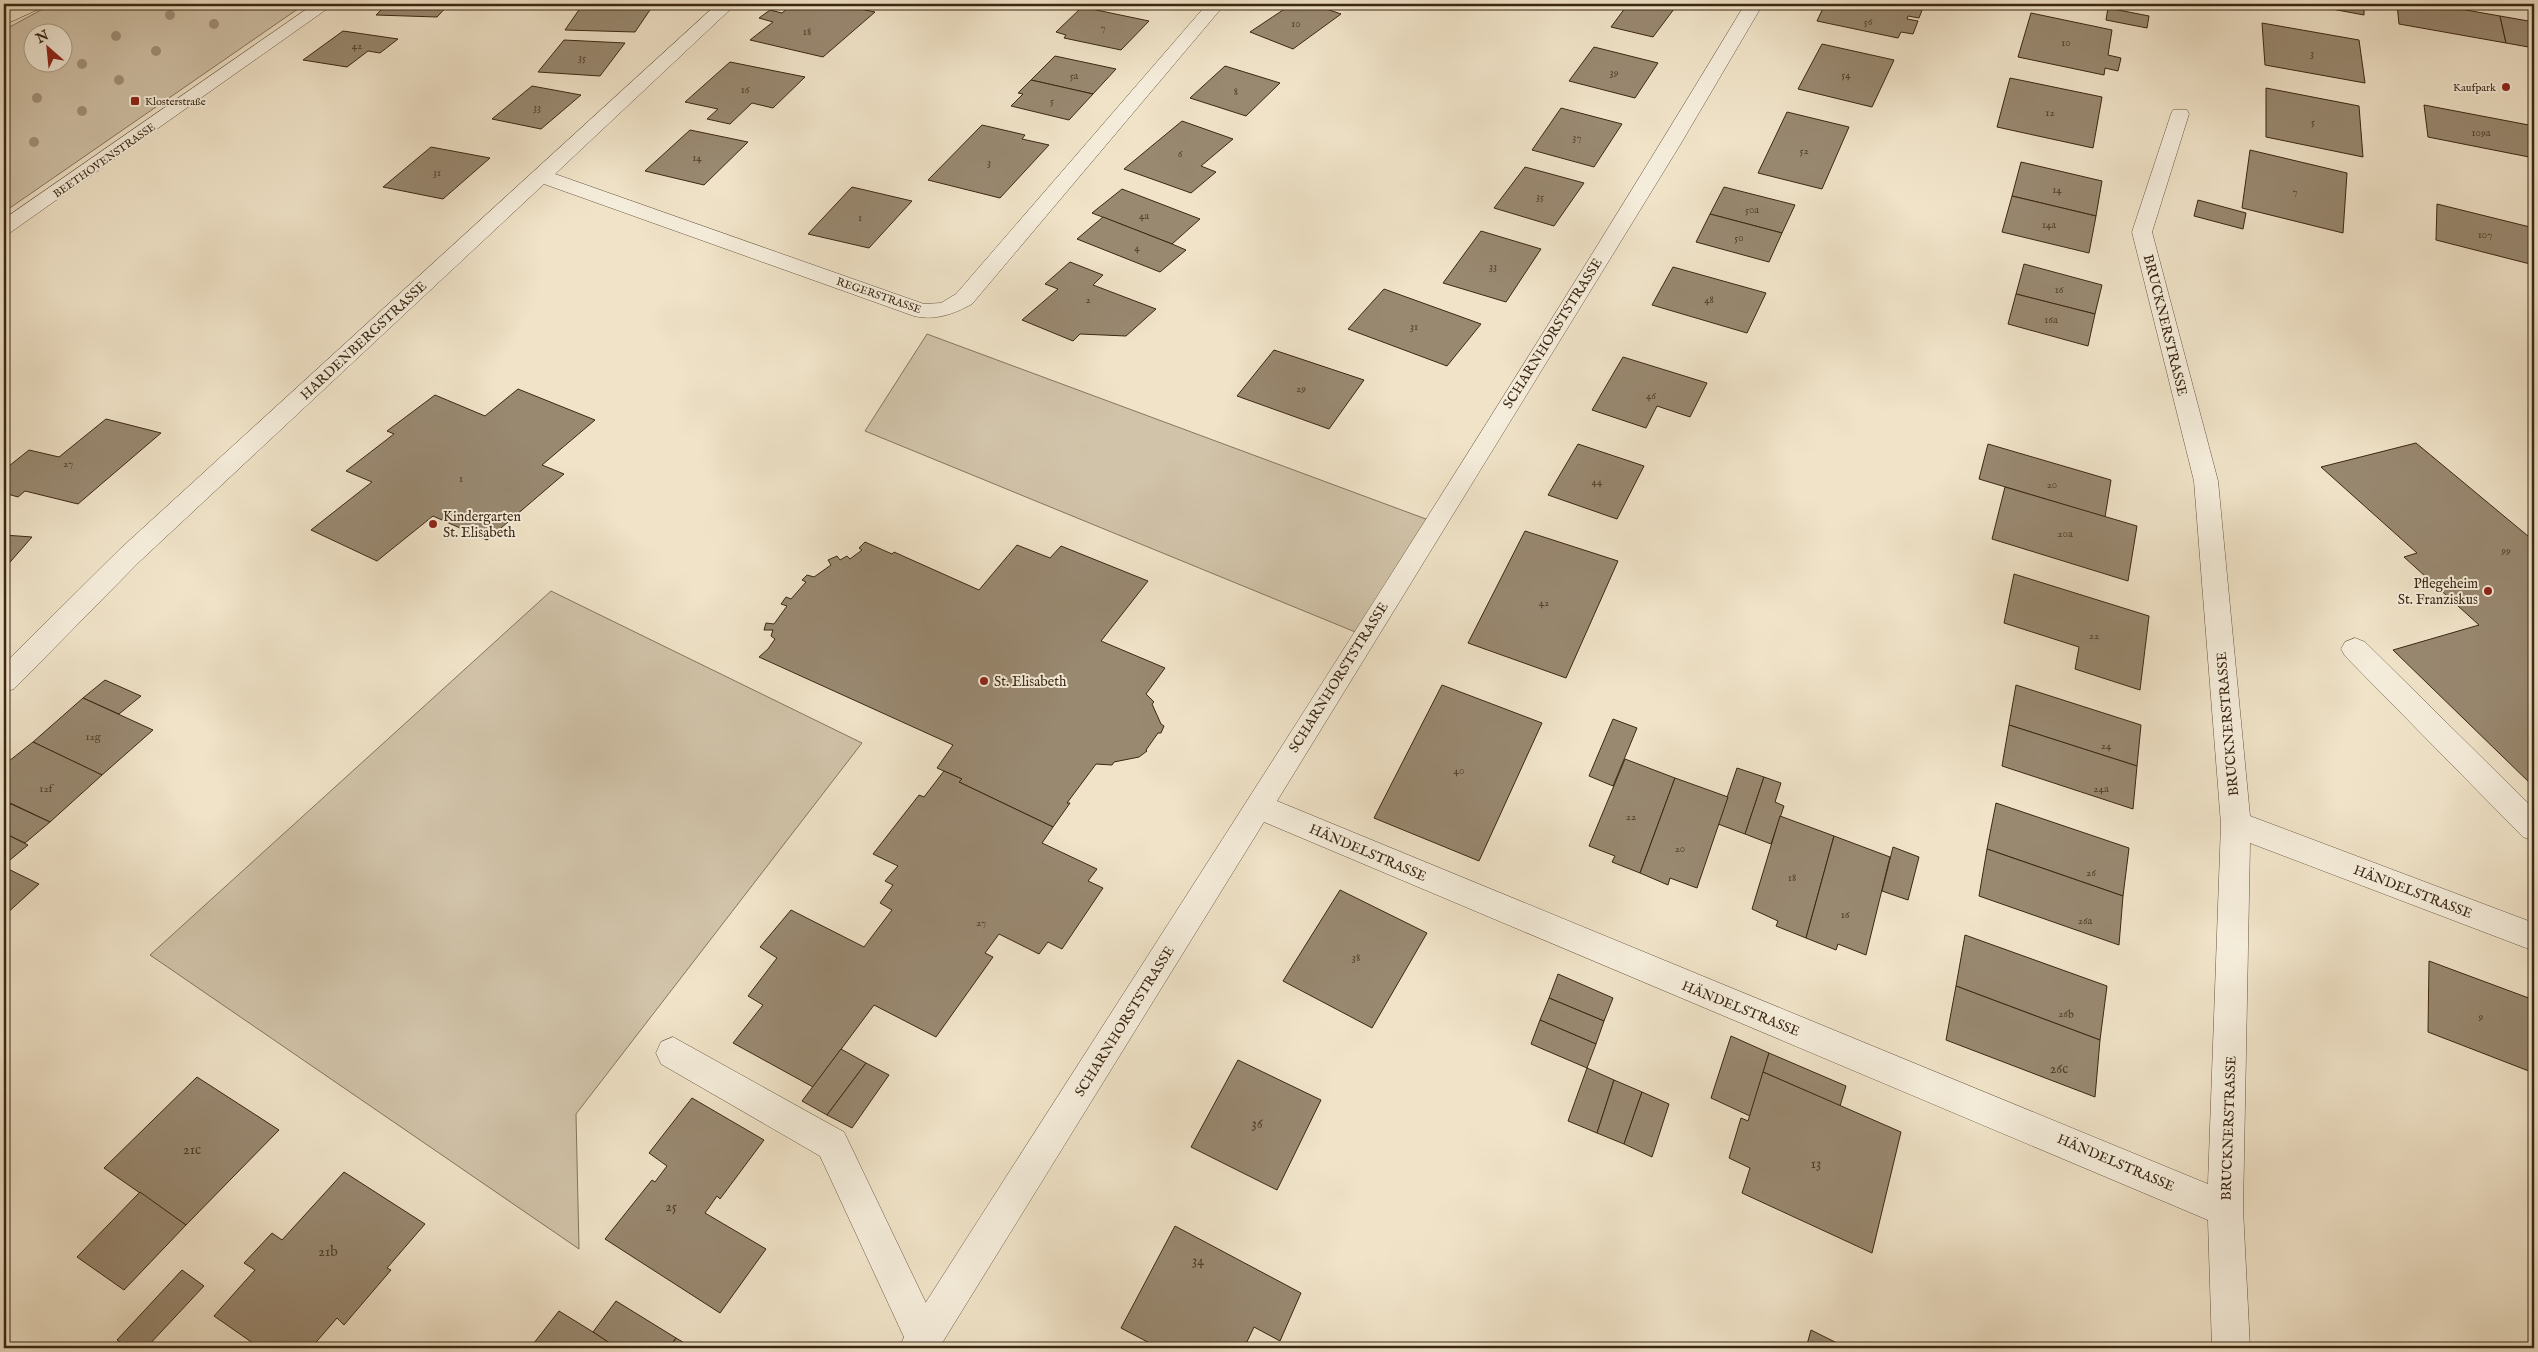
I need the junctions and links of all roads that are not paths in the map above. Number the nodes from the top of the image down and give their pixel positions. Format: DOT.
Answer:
graph roads {
  1 [pos="35,4"];
  2 [pos="325,4"];
  3 [pos="727,4"];
  4 [pos="1216,4"];
  5 [pos="1754,4"];
  6 [pos="4,20"];
  7 [pos="2180,114"];
  8 [pos="541,176"];
  9 [pos="4,228"];
  10 [pos="2356,649"];
  11 [pos="4,681"];
  12 [pos="1258,806"];
  13 [pos="2236,824"];
  14 [pos="2534,828"];
  15 [pos="2534,937"];
  16 [pos="673,1053"];
  17 [pos="2225,1209"];
  18 [pos="921,1344"];
  19 [pos="2231,1348"];
  1 -- 6 [label="highway"];
  2 -- 9 [label="street, BEETHOVENSTRASSE"];
  3 -- 8 [label="street, HARDENBERGSTRASSE"];
  4 -- 8 [label="street, REGERSTRASSE"];
  5 -- 12 [label="street, SCHARNHORSTSTRASSE"];
  7 -- 13 [label="street, BRUCKNERSTRASSE"];
  8 -- 11 [label="street, HARDENBERGSTRASSE"];
  10 -- 14 [label="street"];
  12 -- 17 [label="street, HÄNDELSTRASSE"];
  12 -- 18 [label="street, SCHARNHORSTSTRASSE"];
  13 -- 15 [label="street, HÄNDELSTRASSE"];
  13 -- 17 [label="street, BRUCKNERSTRASSE"];
  16 -- 18 [label="street"];
  17 -- 19 [label="street, BRUCKNERSTRASSE"];
}
